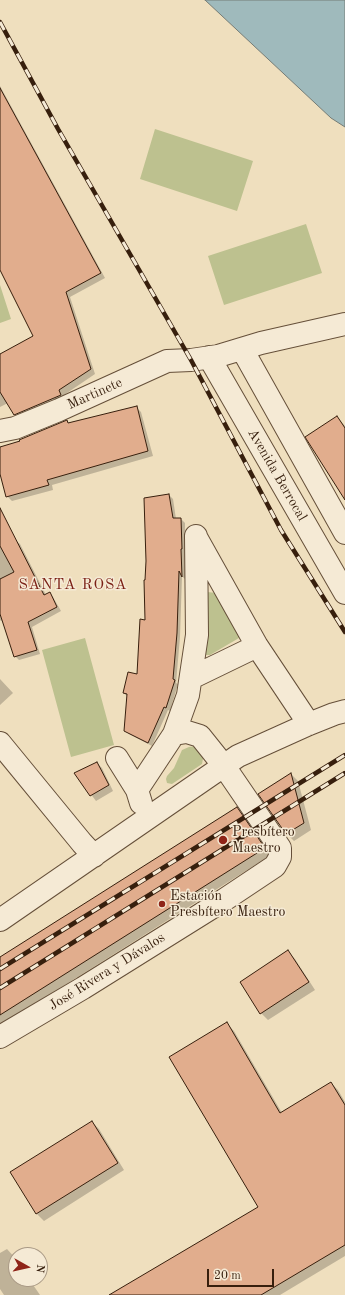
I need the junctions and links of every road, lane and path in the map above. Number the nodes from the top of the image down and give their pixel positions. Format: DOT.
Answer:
graph roads {
  1 [pos="345,324"];
  2 [pos="242,348"];
  3 [pos="200,359"];
  4 [pos="0,431"];
  5 [pos="344,528"];
  6 [pos="345,593"];
  7 [pos="257,646"];
  8 [pos="191,678"];
  9 [pos="345,712"];
  10 [pos="309,724"];
  11 [pos="174,734"];
  12 [pos="0,744"];
  13 [pos="117,758"];
  14 [pos="224,766"];
  15 [pos="137,790"];
  16 [pos="144,822"];
  17 [pos="94,856"];
  18 [pos="0,920"];
  19 [pos="0,1037"];
  1 -- 2 [label="street, Martinete"];
  2 -- 3 [label="street, Martinete"];
  2 -- 5 [label="street"];
  3 -- 4 [label="street, Martinete"];
  3 -- 6 [label="street, Avenida Berrocal"];
  7 -- 8 [label="street"];
  7 -- 8 [label="street"];
  7 -- 10 [label="street"];
  8 -- 11 [label="street"];
  9 -- 10 [label="street"];
  10 -- 14 [label="street"];
  11 -- 14 [label="street, José Rivera y Dávalos"];
  11 -- 15 [label="street"];
  12 -- 17 [label="street"];
  13 -- 15 [label="street"];
  14 -- 16 [label="street"];
  14 -- 19 [label="street, José Rivera y Dávalos"];
  15 -- 16 [label="street"];
  16 -- 17 [label="street"];
  17 -- 18 [label="street"];
}
